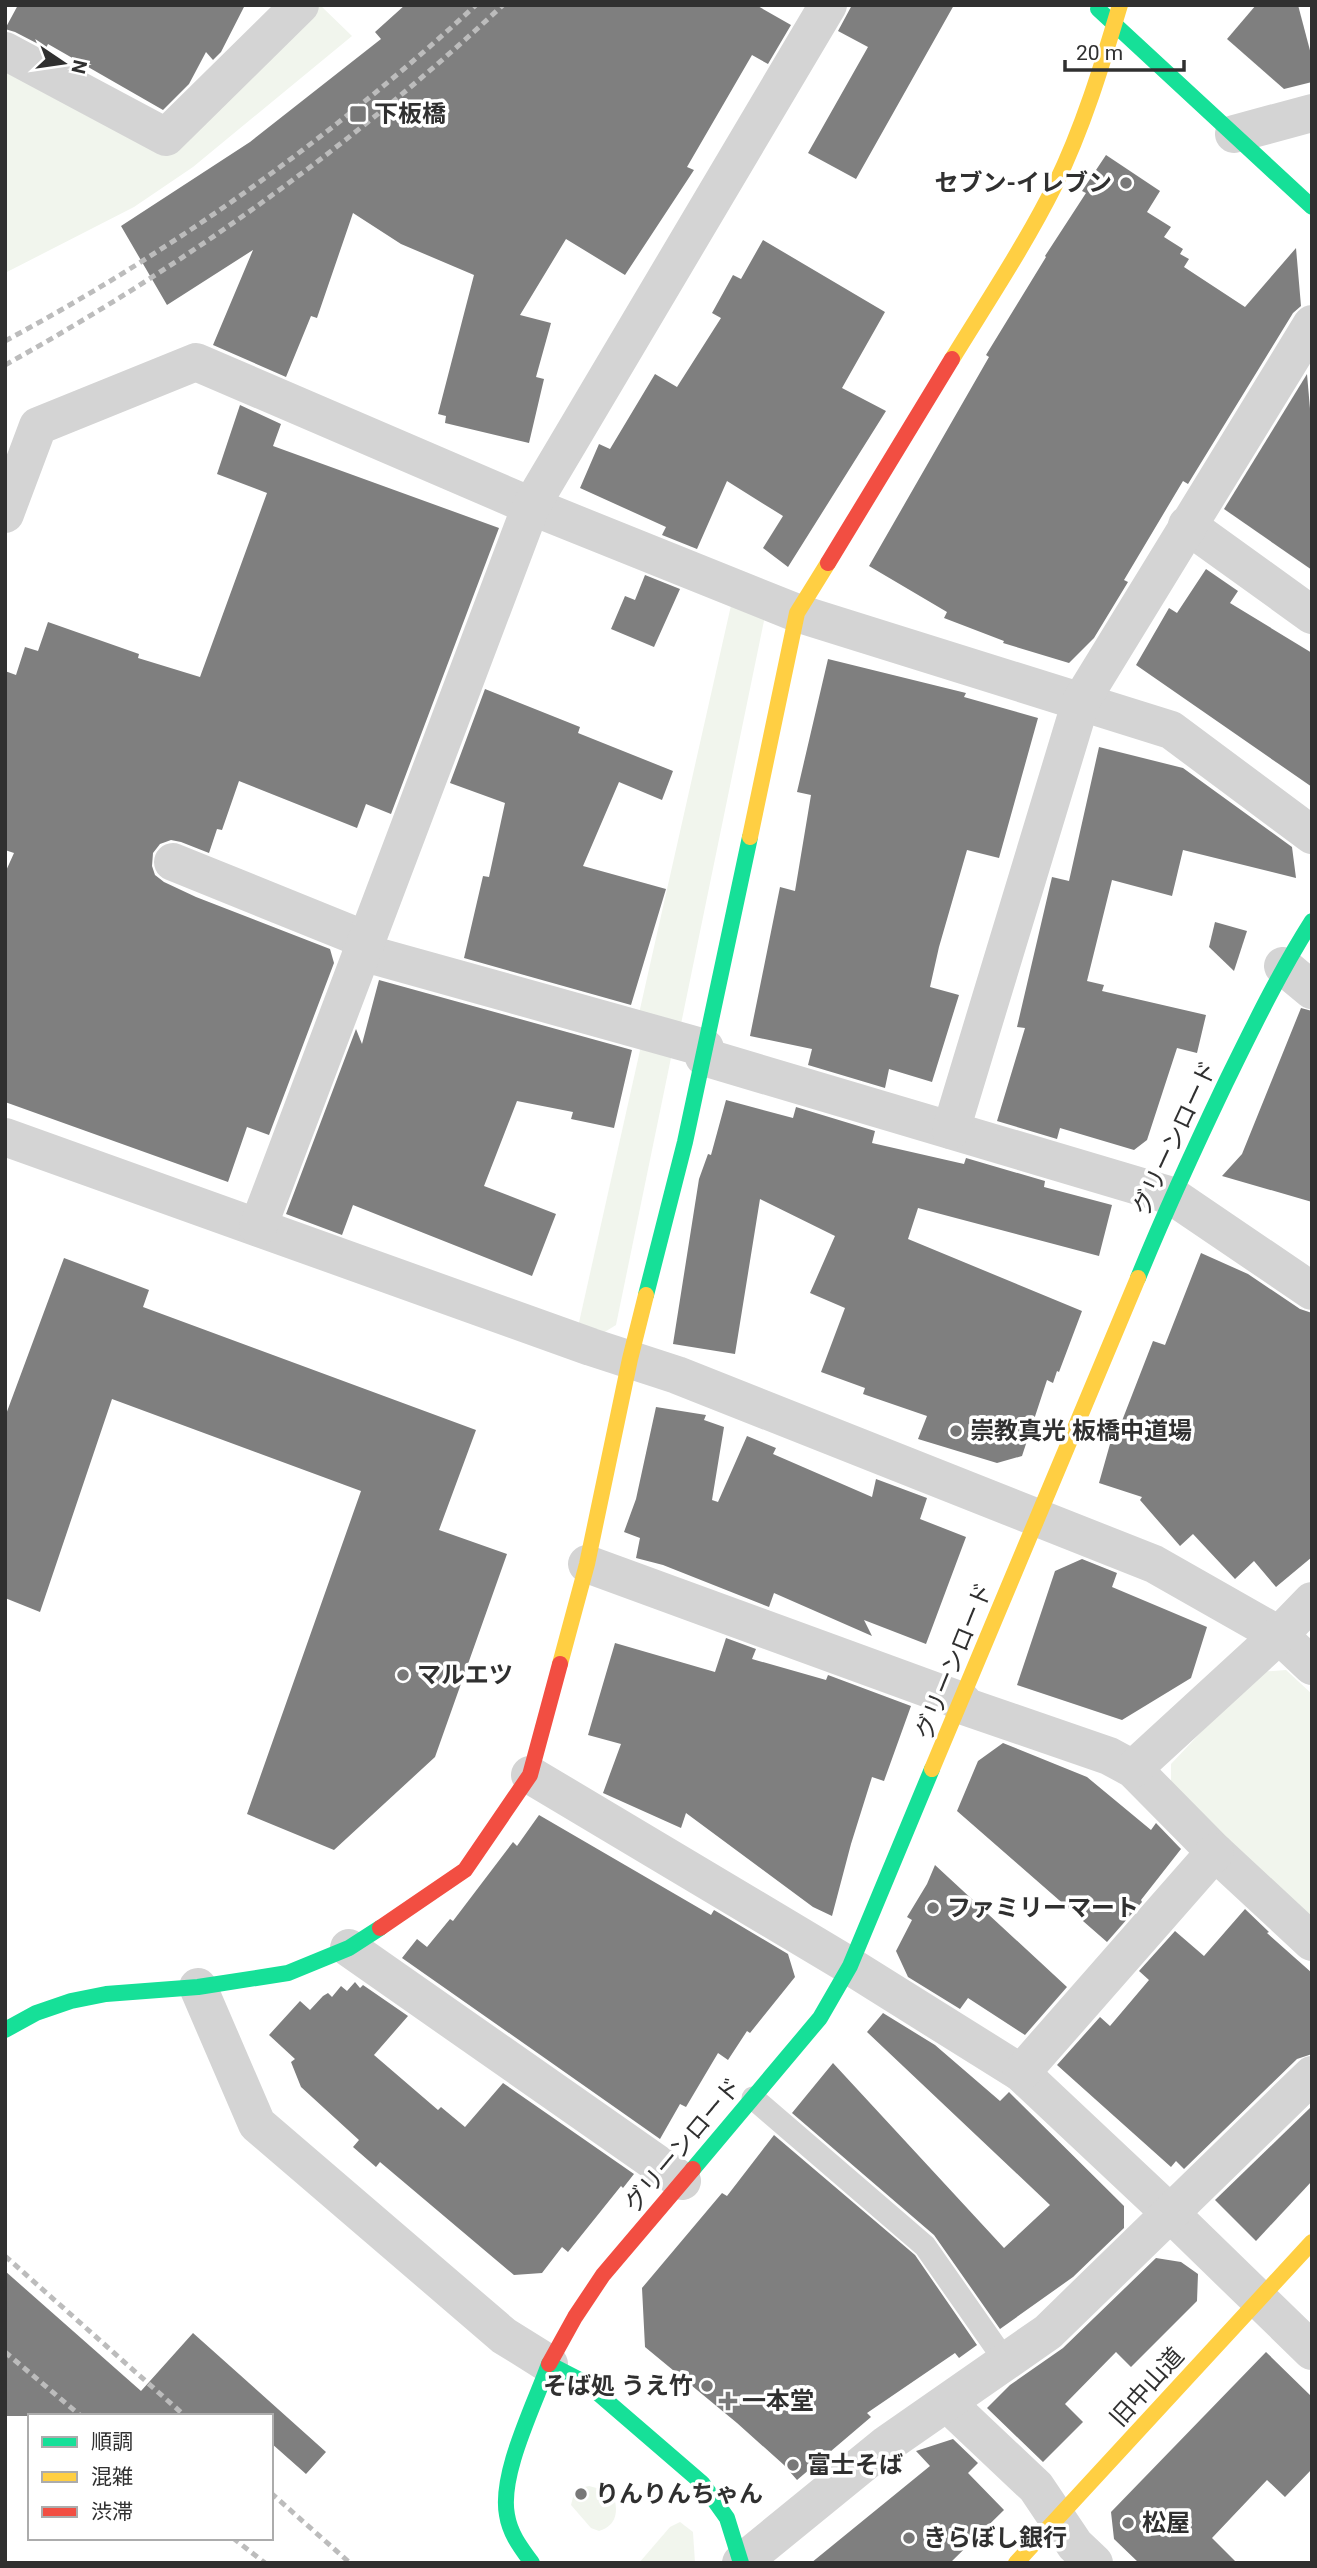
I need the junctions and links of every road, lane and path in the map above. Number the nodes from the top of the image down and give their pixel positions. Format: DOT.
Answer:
graph roads {
  1 [pos="300,5"];
  2 [pos="828,5"];
  3 [pos="1094,5"];
  4 [pos="1120,5"];
  5 [pos="1114,24"];
  6 [pos="5,51"];
  7 [pos="1312,113"];
  8 [pos="1234,134"];
  9 [pos="1312,207"];
  10 [pos="1312,324"];
  11 [pos="531,506"];
  12 [pos="5,514"];
  13 [pos="1187,525"];
  14 [pos="797,613"];
  15 [pos="1312,615"];
  16 [pos="1081,701"];
  17 [pos="1312,835"];
  18 [pos="173,862"];
  19 [pos="1312,921"];
  20 [pos="363,946"];
  21 [pos="1298,978"];
  22 [pos="704,1052"];
  23 [pos="951,1130"];
  24 [pos="5,1137"];
  25 [pos="1172,1196"];
  26 [pos="258,1227"];
  27 [pos="1312,1291"];
  28 [pos="631,1359"];
  29 [pos="1037,1517"];
  30 [pos="586,1564"];
  31 [pos="1312,1601"];
  32 [pos="1279,1635"];
  33 [pos="1312,1666"];
  34 [pos="961,1703"];
  35 [pos="1133,1769"];
  36 [pos="530,1775"];
  37 [pos="1215,1852"];
  38 [pos="1312,1942"];
  39 [pos="349,1948"];
  40 [pos="850,1966"];
  41 [pos="198,1987"];
  42 [pos="5,2030"];
  43 [pos="1021,2073"];
  44 [pos="1312,2075"];
  45 [pos="753,2098"];
  46 [pos="682,2181"];
  47 [pos="1170,2213"];
  48 [pos="1312,2242"];
  49 [pos="1257,2299"];
  50 [pos="1312,2351"];
  51 [pos="1006,2362"];
  52 [pos="549,2364"];
  53 [pos="947,2403"];
  54 [pos="1058,2517"];
  55 [pos="532,2563"];
  56 [pos="741,2563"];
  57 [pos="1016,2563"];
  58 [pos="1094,2563"];
  1 -- 6 [label="street"];
  2 -- 11 [label="street"];
  3 -- 5 [label="street"];
  4 -- 5 [label="street"];
  5 -- 8 [label="street"];
  5 -- 14 [label="street"];
  7 -- 8 [label="street"];
  8 -- 9 [label="street"];
  10 -- 13 [label="street"];
  11 -- 12 [label="street"];
  11 -- 14 [label="street"];
  11 -- 20 [label="street"];
  13 -- 15 [label="street"];
  13 -- 16 [label="street"];
  14 -- 16 [label="street"];
  14 -- 22 [label="street"];
  16 -- 17 [label="street"];
  16 -- 23 [label="street"];
  18 -- 20 [label="street"];
  19 -- 21 [label="street, グリーンロード"];
  20 -- 22 [label="street"];
  20 -- 26 [label="street"];
  21 -- 25 [label="street, グリーンロード"];
  22 -- 23 [label="street"];
  22 -- 28 [label="street"];
  23 -- 25 [label="street"];
  24 -- 26 [label="street"];
  25 -- 27 [label="street"];
  25 -- 29 [label="street, グリーンロード"];
  26 -- 28 [label="street"];
  28 -- 29 [label="street"];
  28 -- 30 [label="street"];
  29 -- 32 [label="street"];
  29 -- 34 [label="street, グリーンロード"];
  30 -- 34 [label="street"];
  30 -- 36 [label="street"];
  31 -- 32 [label="street"];
  32 -- 33 [label="street"];
  32 -- 35 [label="street"];
  34 -- 35 [label="street"];
  34 -- 40 [label="street, グリーンロード"];
  35 -- 37 [label="street"];
  36 -- 39 [label="street"];
  36 -- 40 [label="street"];
  37 -- 38 [label="street"];
  37 -- 43 [label="street"];
  39 -- 41 [label="street"];
  39 -- 46 [label="street"];
  40 -- 43 [label="street"];
  40 -- 45 [label="street, グリーンロード"];
  41 -- 42 [label="street"];
  41 -- 52 [label="street"];
  43 -- 47 [label="street"];
  44 -- 47 [label="street"];
  45 -- 46 [label="street, グリーンロード"];
  45 -- 51 [label="lane"];
  46 -- 52 [label="street, グリーンロード"];
  47 -- 49 [label="street"];
  47 -- 51 [label="street"];
  48 -- 49 [label="street, 旧中山道"];
  49 -- 50 [label="street"];
  49 -- 54 [label="street, 旧中山道"];
  51 -- 53 [label="street"];
  52 -- 55 [label="street, グリーンロード"];
  52 -- 56 [label="street"];
  53 -- 54 [label="street"];
  53 -- 56 [label="street"];
  54 -- 57 [label="street, 旧中山道"];
  54 -- 58 [label="street"];
}
